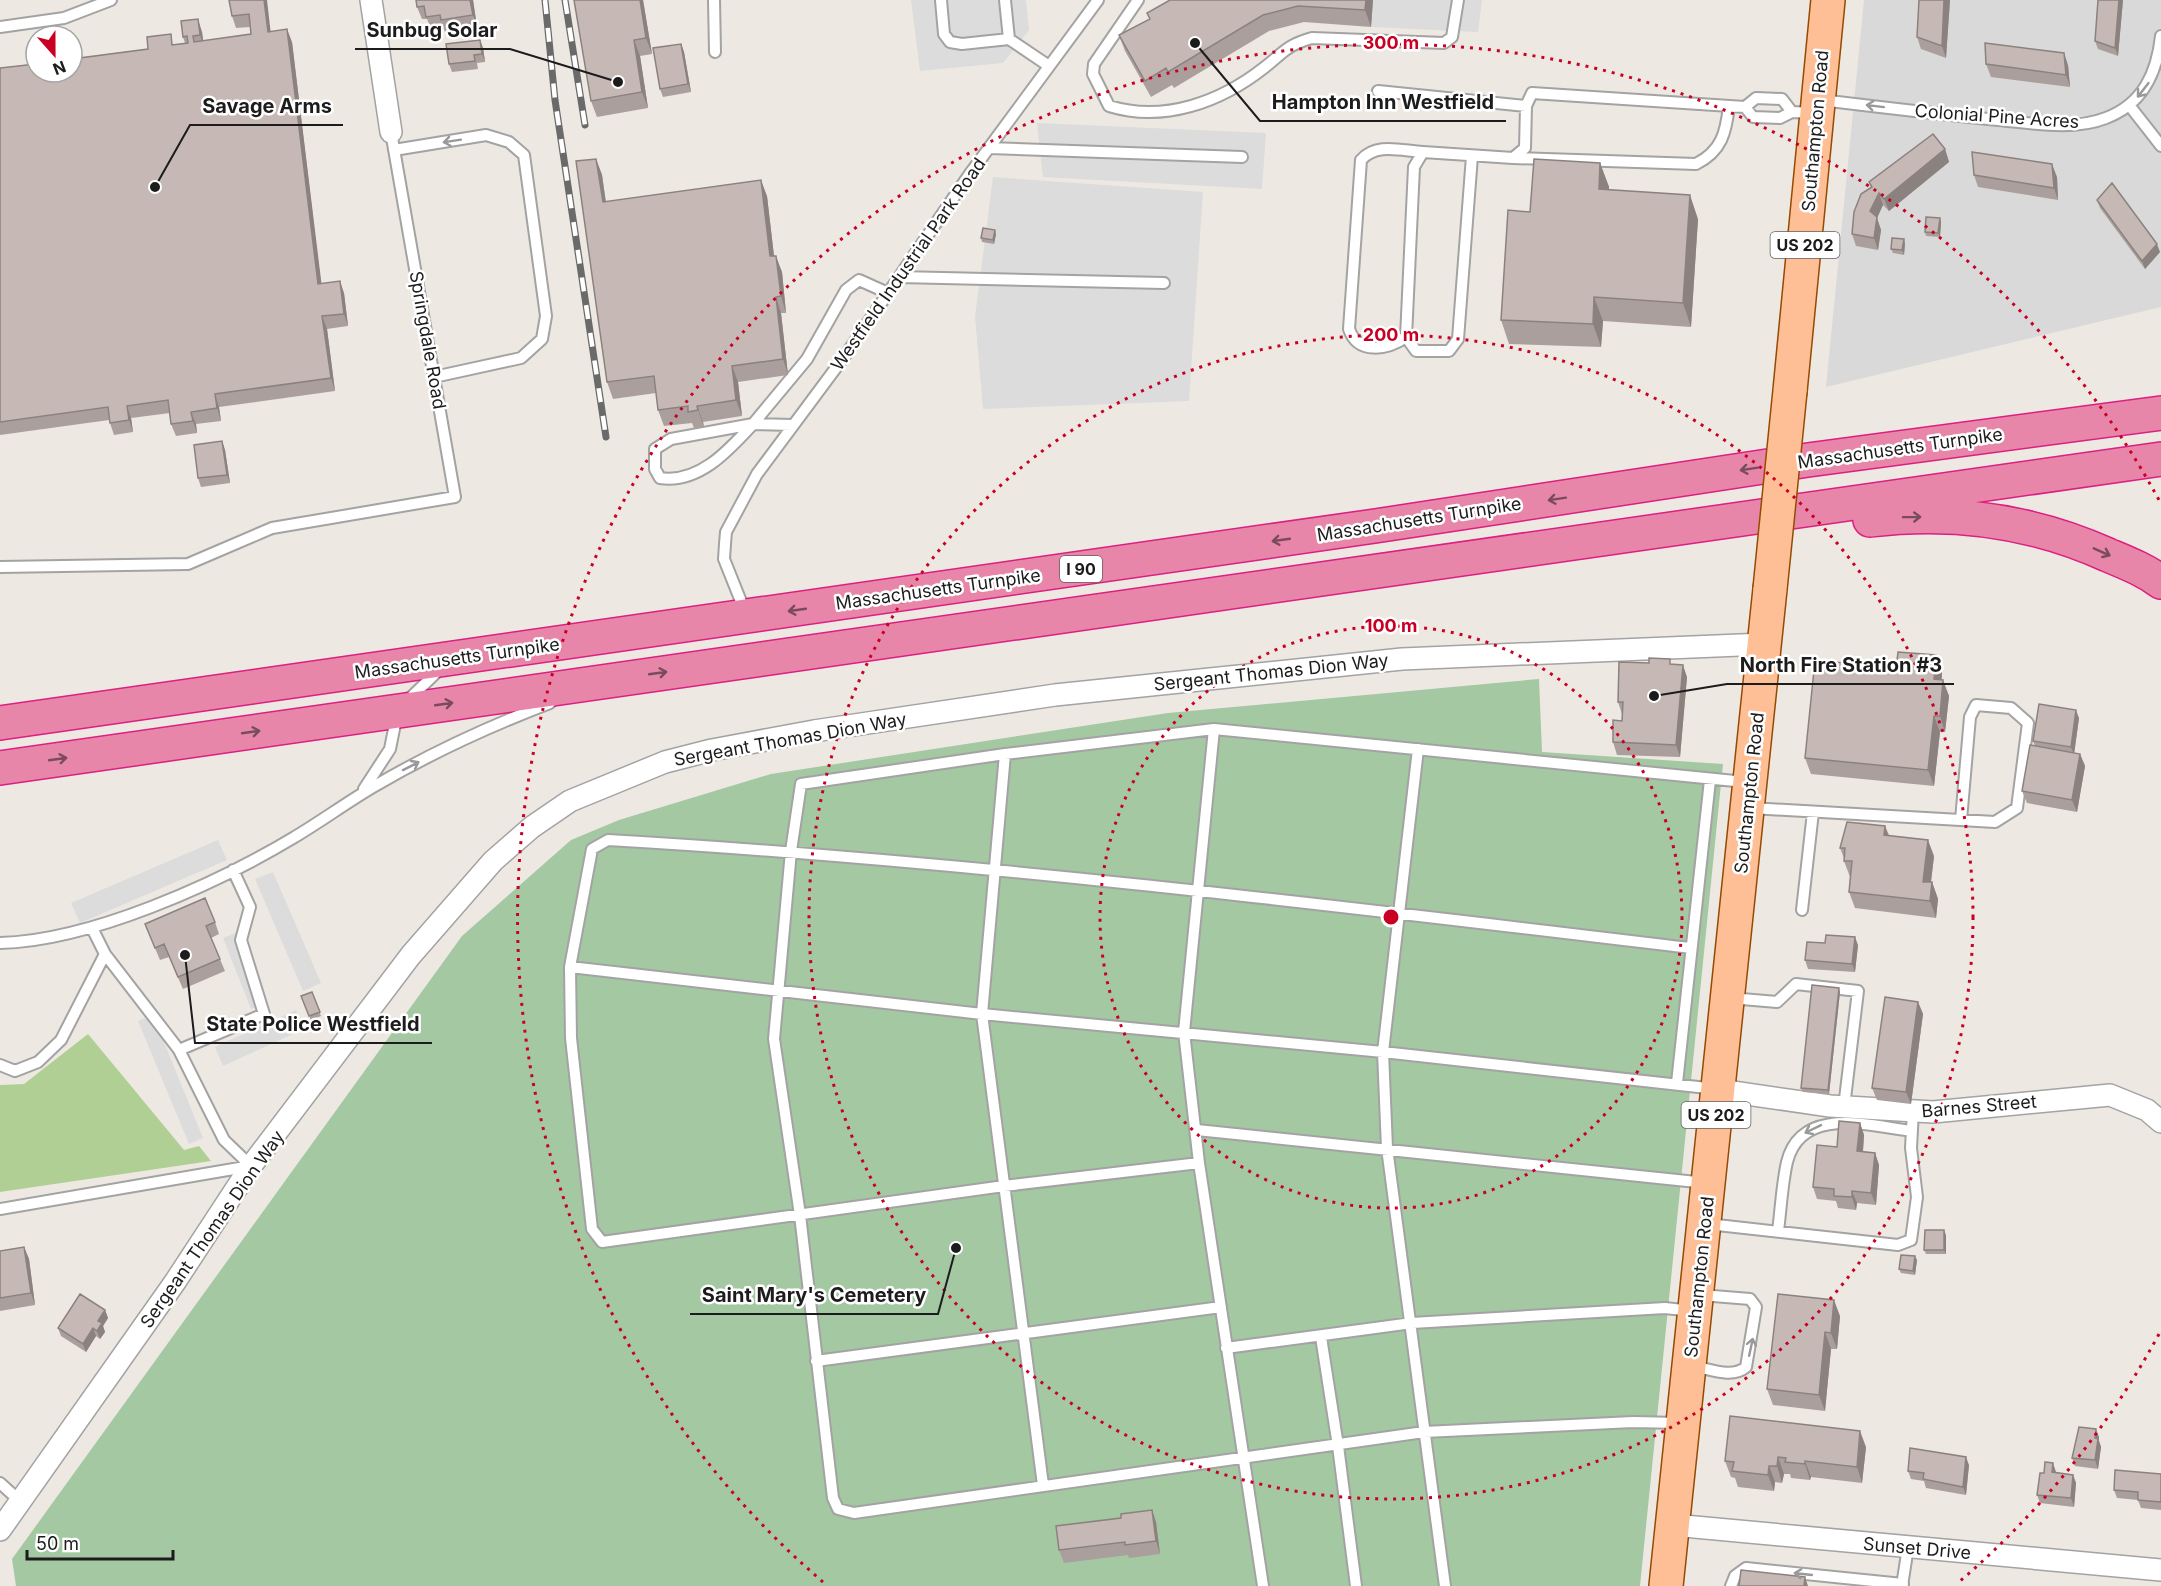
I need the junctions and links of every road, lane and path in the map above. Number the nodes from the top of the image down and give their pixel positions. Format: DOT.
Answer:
graph roads {
  1 [pos="111,0"];
  2 [pos="372,0"];
  3 [pos="714,0"];
  4 [pos="941,0"];
  5 [pos="1005,0"];
  6 [pos="1098,0"];
  7 [pos="1138,0"];
  8 [pos="1458,0"];
  9 [pos="1828,0"];
  10 [pos="0,27"];
  11 [pos="2161,36"];
  12 [pos="1009,39"];
  13 [pos="715,52"];
  14 [pos="1050,66"];
  15 [pos="1378,91"];
  16 [pos="2129,105"];
  17 [pos="1526,106"];
  18 [pos="1729,106"];
  19 [pos="1745,107"];
  20 [pos="1809,108"];
  21 [pos="393,141"];
  22 [pos="2161,146"];
  23 [pos="989,148"];
  24 [pos="1423,152"];
  25 [pos="1472,156"];
  26 [pos="1242,158"];
  27 [pos="1513,158"];
  28 [pos="899,277"];
  29 [pos="1164,283"];
  30 [pos="888,293"];
  31 [pos="1406,337"];
  32 [pos="434,377"];
  33 [pos="2161,395"];
  34 [pos="2161,413"];
  35 [pos="753,424"];
  36 [pos="793,425"];
  37 [pos="2161,459"];
  38 [pos="1808,460"];
  39 [pos="0,567"];
  40 [pos="1311,580"];
  41 [pos="2161,582"];
  42 [pos="747,617"];
  43 [pos="1764,644"];
  44 [pos="452,659"];
  45 [pos="609,681"];
  46 [pos="398,711"];
  47 [pos="0,723"];
  48 [pos="1214,729"];
  49 [pos="1418,749"];
  50 [pos="1005,754"];
  51 [pos="0,768"];
  52 [pos="1710,780"];
  53 [pos="360,795"];
  54 [pos="1748,795"];
  55 [pos="1813,812"];
  56 [pos="1961,820"];
  57 [pos="791,851"];
  58 [pos="233,870"];
  59 [pos="994,872"];
  60 [pos="1199,893"];
  61 [pos="1802,910"];
  62 [pos="1401,914"];
  63 [pos="92,928"];
  64 [pos="0,944"];
  65 [pos="1690,948"];
  66 [pos="105,954"];
  67 [pos="570,967"];
  68 [pos="777,991"];
  69 [pos="1728,998"];
  70 [pos="982,1014"];
  71 [pos="1184,1032"];
  72 [pos="179,1050"];
  73 [pos="1383,1052"];
  74 [pos="0,1065"];
  75 [pos="1677,1083"];
  76 [pos="1719,1090"];
  77 [pos="1844,1107"];
  78 [pos="1912,1121"];
  79 [pos="2161,1122"];
  80 [pos="1197,1130"];
  81 [pos="1387,1148"];
  82 [pos="1199,1163"];
  83 [pos="251,1166"];
  84 [pos="1710,1184"];
  85 [pos="1004,1186"];
  86 [pos="0,1209"];
  87 [pos="800,1215"];
  88 [pos="1705,1224"];
  89 [pos="1778,1231"];
  90 [pos="1697,1303"];
  91 [pos="1221,1307"];
  92 [pos="1412,1323"];
  93 [pos="1024,1334"];
  94 [pos="1321,1337"];
  95 [pos="1226,1347"];
  96 [pos="816,1361"];
  97 [pos="1690,1365"];
  98 [pos="1684,1423"];
  99 [pos="1424,1432"];
  100 [pos="1338,1446"];
  101 [pos="1243,1456"];
  102 [pos="0,1483"];
  103 [pos="1043,1485"];
  104 [pos="21,1502"];
  105 [pos="1673,1525"];
  106 [pos="0,1530"];
  107 [pos="1908,1547"];
  108 [pos="2161,1570"];
  109 [pos="1902,1585"];
  110 [pos="1263,1586"];
  111 [pos="1356,1586"];
  112 [pos="1445,1586"];
  113 [pos="1666,1586"];
  114 [pos="1731,1586"];
  1 -- 10 [label="lane"];
  2 -- 21 [label="street, Springdale Road"];
  3 -- 13 [label="lane"];
  4 -- 12 [label="lane"];
  5 -- 12 [label="lane"];
  6 -- 14 [label="lane, Westfield Industrial Park Road"];
  7 -- 8 [label="lane"];
  9 -- 20 [label="main road, Southampton Road / US 202"];
  11 -- 16 [label="lane, Colonial Pine Acres, one-way"];
  12 -- 14 [label="lane"];
  14 -- 23 [label="lane, Westfield Industrial Park Road"];
  15 -- 17 [label="lane"];
  16 -- 20 [label="lane, Colonial Pine Acres, one-way"];
  16 -- 22 [label="lane"];
  17 -- 18 [label="lane"];
  17 -- 27 [label="lane"];
  18 -- 19 [label="lane"];
  18 -- 27 [label="lane"];
  19 -- 20 [label="lane"];
  19 -- 20 [label="lane"];
  20 -- 43 [label="main road, Southampton Road / US 202, bridge"];
  21 -- 32 [label="lane, Springdale Road"];
  32 -- 21 [label="lane, one-way"];
  23 -- 26 [label="lane"];
  23 -- 28 [label="lane, Westfield Industrial Park Road"];
  24 -- 25 [label="lane"];
  24 -- 31 [label="lane"];
  24 -- 31 [label="lane"];
  25 -- 27 [label="lane"];
  25 -- 31 [label="lane"];
  28 -- 29 [label="lane"];
  28 -- 30 [label="lane, Westfield Industrial Park Road"];
  30 -- 35 [label="lane"];
  30 -- 36 [label="lane, Westfield Industrial Park Road"];
  32 -- 39 [label="lane, Springdale Road"];
  33 -- 38 [label="highway"];
  34 -- 38 [label="highway, Massachusetts Turnpike / I 90"];
  35 -- 35 [label="lane"];
  35 -- 36 [label="lane"];
  36 -- 42 [label="lane, Westfield Industrial Park Road"];
  37 -- 40 [label="highway"];
  38 -- 42 [label="highway, Massachusetts Turnpike / I 90, one-way"];
  40 -- 41 [label="highway, one-way"];
  45 -- 40 [label="highway, one-way"];
  42 -- 44 [label="highway, Massachusetts Turnpike / I 90"];
  43 -- 54 [label="main road, Southampton Road / US 202"];
  43 -- 83 [label="street, Sergeant Thomas Dion Way"];
  44 -- 46 [label="lane"];
  44 -- 47 [label="highway, Massachusetts Turnpike / I 90"];
  46 -- 45 [label="highway, one-way"];
  53 -- 45 [label="lane, one-way"];
  51 -- 46 [label="highway, one-way"];
  46 -- 53 [label="lane"];
  48 -- 49 [label="lane"];
  48 -- 50 [label="lane"];
  48 -- 60 [label="lane"];
  49 -- 52 [label="lane"];
  49 -- 62 [label="lane"];
  50 -- 57 [label="lane"];
  50 -- 59 [label="lane"];
  52 -- 54 [label="lane"];
  52 -- 65 [label="lane"];
  53 -- 58 [label="lane"];
  54 -- 55 [label="lane"];
  54 -- 69 [label="main road, Southampton Road / US 202"];
  55 -- 56 [label="lane"];
  55 -- 61 [label="lane"];
  56 -- 56 [label="lane"];
  57 -- 59 [label="lane"];
  57 -- 67 [label="lane"];
  57 -- 68 [label="lane"];
  58 -- 63 [label="lane"];
  58 -- 72 [label="lane"];
  59 -- 60 [label="lane"];
  59 -- 70 [label="lane"];
  60 -- 62 [label="lane"];
  60 -- 71 [label="lane"];
  62 -- 65 [label="lane"];
  62 -- 73 [label="lane"];
  63 -- 64 [label="lane"];
  63 -- 66 [label="lane"];
  65 -- 75 [label="lane"];
  66 -- 72 [label="lane"];
  66 -- 74 [label="lane"];
  67 -- 68 [label="lane"];
  67 -- 87 [label="lane"];
  68 -- 70 [label="lane"];
  68 -- 87 [label="lane"];
  69 -- 76 [label="main road, Southampton Road / US 202"];
  69 -- 77 [label="lane"];
  70 -- 71 [label="lane"];
  70 -- 85 [label="lane"];
  71 -- 73 [label="lane"];
  71 -- 80 [label="lane"];
  72 -- 83 [label="lane"];
  73 -- 75 [label="lane"];
  73 -- 81 [label="lane"];
  75 -- 76 [label="lane"];
  76 -- 77 [label="street, Barnes Street"];
  76 -- 84 [label="main road, Southampton Road / US 202"];
  77 -- 78 [label="street, Barnes Street"];
  78 -- 79 [label="street, Barnes Street"];
  78 -- 89 [label="lane, one-way"];
  78 -- 89 [label="lane"];
  80 -- 81 [label="lane"];
  80 -- 82 [label="lane"];
  81 -- 84 [label="lane"];
  81 -- 92 [label="lane"];
  82 -- 85 [label="lane"];
  82 -- 91 [label="lane"];
  83 -- 86 [label="lane"];
  83 -- 104 [label="street, Sergeant Thomas Dion Way"];
  84 -- 88 [label="main road, Southampton Road / US 202"];
  85 -- 87 [label="lane"];
  85 -- 93 [label="lane"];
  87 -- 96 [label="lane"];
  88 -- 89 [label="lane"];
  88 -- 90 [label="main road, Southampton Road / US 202"];
  90 -- 92 [label="lane"];
  90 -- 97 [label="main road, Southampton Road / US 202"];
  97 -- 90 [label="lane, one-way"];
  91 -- 93 [label="lane"];
  91 -- 95 [label="lane"];
  92 -- 94 [label="lane"];
  92 -- 99 [label="lane"];
  93 -- 96 [label="lane"];
  93 -- 103 [label="lane"];
  94 -- 95 [label="lane"];
  94 -- 100 [label="lane"];
  95 -- 101 [label="lane"];
  96 -- 103 [label="lane"];
  97 -- 98 [label="main road, Southampton Road / US 202"];
  98 -- 99 [label="lane"];
  98 -- 105 [label="main road, Southampton Road / US 202"];
  99 -- 100 [label="lane"];
  99 -- 112 [label="lane"];
  100 -- 101 [label="lane"];
  100 -- 111 [label="lane"];
  101 -- 103 [label="lane"];
  101 -- 110 [label="lane"];
  102 -- 104 [label="lane"];
  104 -- 106 [label="street, Sergeant Thomas Dion Way"];
  105 -- 107 [label="street, Sunset Drive"];
  105 -- 113 [label="main road, Southampton Road / US 202"];
  107 -- 108 [label="street, Sunset Drive"];
  107 -- 109 [label="lane"];
  109 -- 114 [label="lane, one-way"];
}
